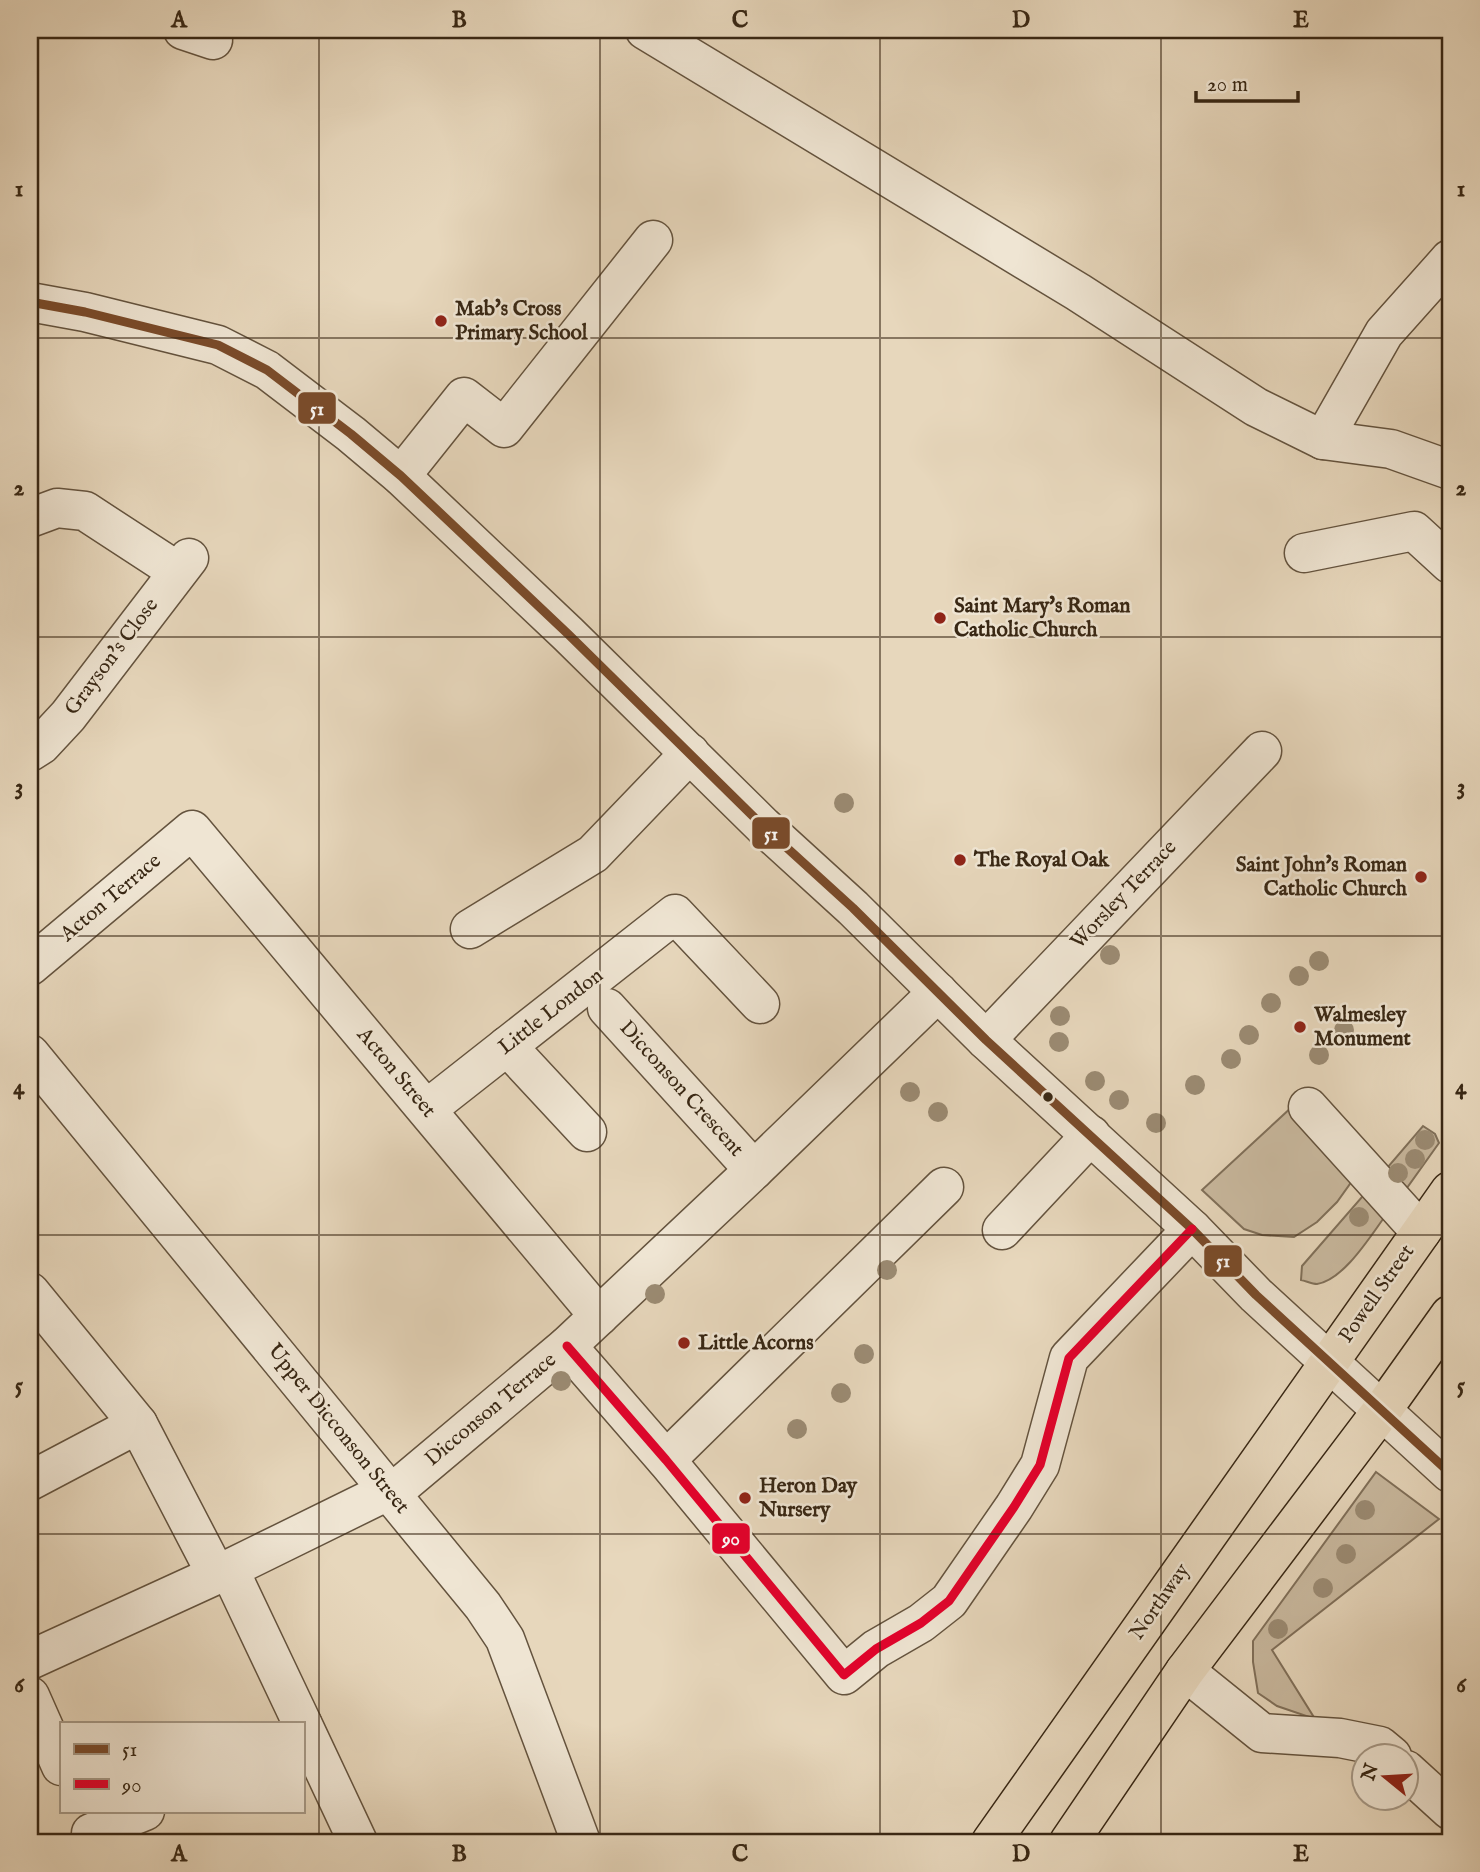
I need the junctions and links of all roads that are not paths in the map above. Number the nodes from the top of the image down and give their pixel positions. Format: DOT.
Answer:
graph roads {
  1 [pos="645,30"];
  2 [pos="653,240"];
  3 [pos="1450,259"];
  4 [pos="30,302"];
  5 [pos="1323,440"];
  6 [pos="1450,470"];
  7 [pos="401,476"];
  8 [pos="30,518"];
  9 [pos="1304,552"];
  10 [pos="1450,564"];
  11 [pos="1262,751"];
  12 [pos="30,752"];
  13 [pos="690,753"];
  14 [pos="192,830"];
  15 [pos="470,929"];
  16 [pos="30,966"];
  17 [pos="938,992"];
  18 [pos="760,1004"];
  19 [pos="607,1008"];
  20 [pos="986,1040"];
  21 [pos="508,1046"];
  22 [pos="30,1055"];
  23 [pos="1308,1107"];
  24 [pos="426,1109"];
  25 [pos="587,1132"];
  26 [pos="1091,1135"];
  27 [pos="754,1170"];
  28 [pos="944,1187"];
  29 [pos="1450,1191"];
  30 [pos="1002,1230"];
  31 [pos="1192,1230"];
  32 [pos="1420,1232"];
  33 [pos="30,1292"];
  34 [pos="1450,1315"];
  35 [pos="599,1317"];
  36 [pos="567,1346"];
  37 [pos="1330,1363"];
  38 [pos="1382,1409"];
  39 [pos="138,1424"];
  40 [pos="666,1460"];
  41 [pos="1450,1473"];
  42 [pos="30,1481"];
  43 [pos="390,1491"];
  44 [pos="223,1572"];
  45 [pos="30,1660"];
  46 [pos="1185,1671"];
  47 [pos="30,1696"];
  48 [pos="298,1722"];
  49 [pos="304,1734"];
  50 [pos="1360,1742"];
  51 [pos="60,1764"];
  52 [pos="1420,1783"];
  53 [pos="1450,1810"];
  54 [pos="142,1812"];
  55 [pos="89,1829"];
  56 [pos="358,1842"];
  57 [pos="581,1842"];
  58 [pos="991,1842"];
  59 [pos="1069,1842"];
  1 -- 5 [label="street"];
  2 -- 7 [label="street"];
  3 -- 5 [label="street"];
  4 -- 7 [label="street"];
  5 -- 6 [label="street"];
  7 -- 13 [label="street"];
  8 -- 12 [label="street, Grayson's Close"];
  9 -- 10 [label="street"];
  11 -- 20 [label="street, Worsley Terrace"];
  13 -- 15 [label="street"];
  13 -- 17 [label="street"];
  14 -- 16 [label="street, Acton Terrace"];
  14 -- 24 [label="street, Acton Street"];
  17 -- 20 [label="street"];
  17 -- 27 [label="street, Dicconson Terrace"];
  18 -- 21 [label="street, Little London"];
  19 -- 27 [label="street, Dicconson Crescent"];
  20 -- 26 [label="street"];
  21 -- 24 [label="street, Little London"];
  21 -- 25 [label="street"];
  22 -- 43 [label="street, Upper Dicconson Street"];
  23 -- 32 [label="street"];
  24 -- 35 [label="street, Acton Street"];
  26 -- 30 [label="street"];
  26 -- 31 [label="street"];
  27 -- 35 [label="street, Dicconson Terrace"];
  28 -- 40 [label="street"];
  29 -- 32 [label="main road, Powell Street"];
  31 -- 37 [label="street"];
  31 -- 40 [label="street"];
  32 -- 37 [label="main road, Powell Street"];
  33 -- 39 [label="street"];
  34 -- 38 [label="main road"];
  35 -- 36 [label="street, Dicconson Terrace"];
  36 -- 40 [label="street"];
  36 -- 43 [label="street, Dicconson Terrace"];
  37 -- 38 [label="street"];
  37 -- 58 [label="main road, Northway"];
  38 -- 41 [label="street"];
  38 -- 46 [label="main road"];
  39 -- 42 [label="street"];
  39 -- 44 [label="street"];
  43 -- 44 [label="street, Dicconson Terrace"];
  43 -- 57 [label="street, Upper Dicconson Street"];
  44 -- 45 [label="street, Dicconson Terrace"];
  44 -- 48 [label="street"];
  46 -- 50 [label="street"];
  46 -- 59 [label="main road"];
  47 -- 51 [label="street"];
  49 -- 56 [label="street"];
  52 -- 53 [label="street"];
  54 -- 55 [label="street"];
}
